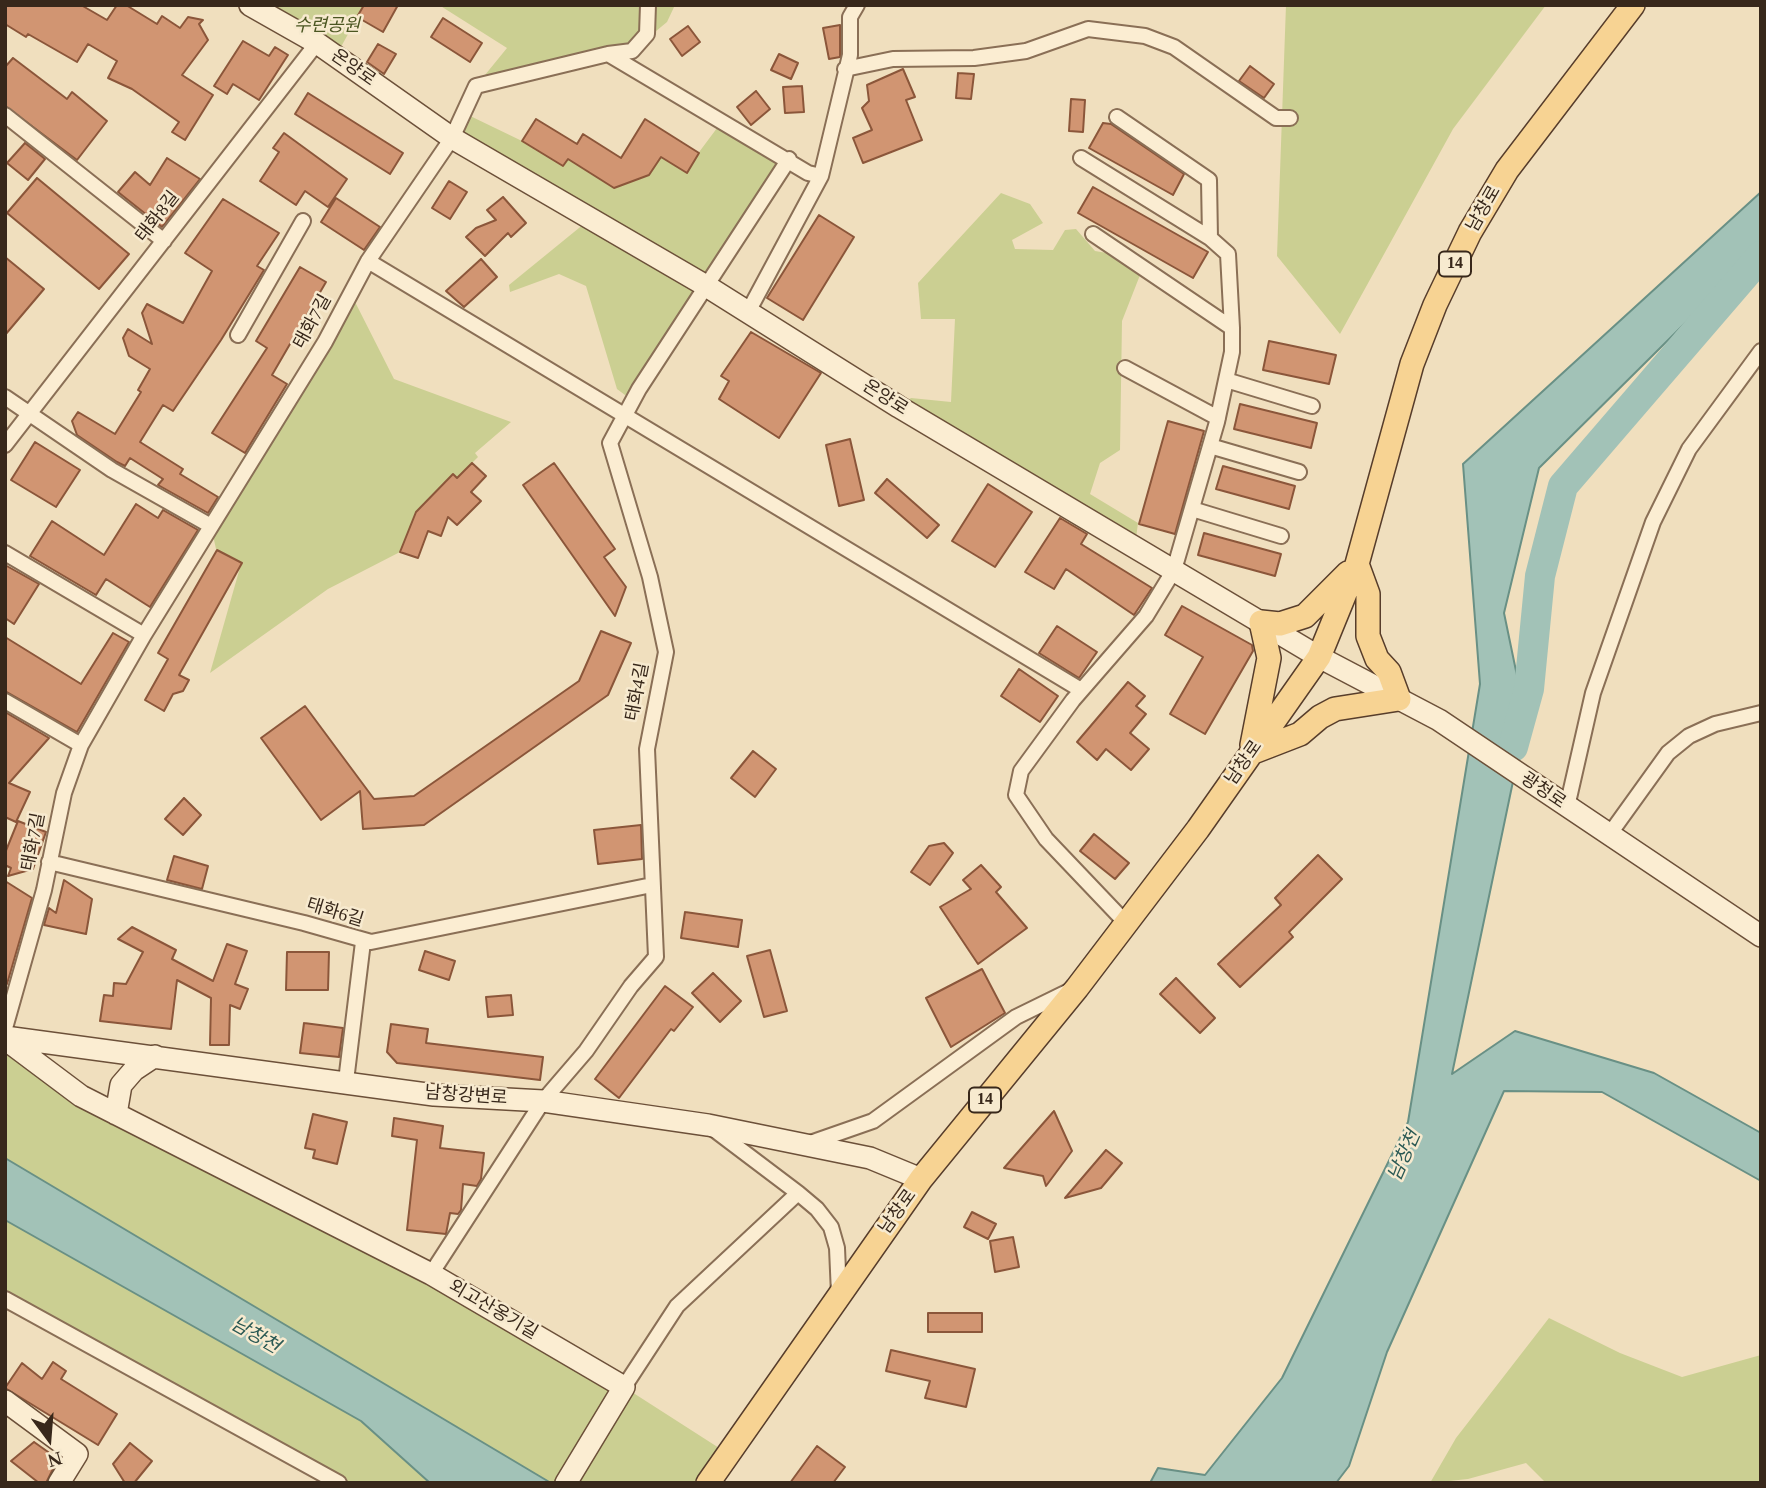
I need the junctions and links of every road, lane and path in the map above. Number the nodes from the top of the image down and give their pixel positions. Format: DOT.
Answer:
graph roads {
  1 [pos="250,5"];
  2 [pos="648,5"];
  3 [pos="857,5"];
  4 [pos="1633,5"];
  5 [pos="317,43"];
  6 [pos="608,54"];
  7 [pos="845,69"];
  8 [pos="5,115"];
  9 [pos="1117,117"];
  10 [pos="1290,118"];
  11 [pos="452,138"];
  12 [pos="1082,158"];
  13 [pos="789,159"];
  14 [pos="821,176"];
  15 [pos="303,221"];
  16 [pos="1093,234"];
  17 [pos="1210,238"];
  18 [pos="164,241"];
  19 [pos="368,261"];
  20 [pos="708,287"];
  21 [pos="748,312"];
  22 [pos="1232,328"];
  23 [pos="238,335"];
  24 [pos="1761,351"];
  25 [pos="1125,368"];
  26 [pos="1226,380"];
  27 [pos="5,397"];
  28 [pos="1312,406"];
  29 [pos="29,414"];
  30 [pos="626,414"];
  31 [pos="1218,418"];
  32 [pos="5,445"];
  33 [pos="1210,446"];
  34 [pos="1299,472"];
  35 [pos="1192,509"];
  36 [pos="211,526"];
  37 [pos="1281,536"];
  38 [pos="5,552"];
  39 [pos="1357,564"];
  40 [pos="1174,570"];
  41 [pos="1261,622"];
  42 [pos="144,635"];
  43 [pos="1319,657"];
  44 [pos="1081,690"];
  45 [pos="1399,699"];
  46 [pos="5,701"];
  47 [pos="1761,713"];
  48 [pos="81,745"];
  49 [pos="1251,753"];
  50 [pos="1560,802"];
  51 [pos="1609,835"];
  52 [pos="49,862"];
  53 [pos="652,885"];
  54 [pos="1126,923"];
  55 [pos="1761,936"];
  56 [pos="363,942"];
  57 [pos="1077,988"];
  58 [pos="5,1028"];
  59 [pos="5,1038"];
  60 [pos="155,1056"];
  61 [pos="346,1081"];
  62 [pos="543,1101"];
  63 [pos="116,1114"];
  64 [pos="708,1125"];
  65 [pos="810,1143"];
  66 [pos="921,1179"];
  67 [pos="798,1193"];
  68 [pos="431,1274"];
  69 [pos="839,1294"];
  70 [pos="5,1299"];
  71 [pos="624,1387"];
  72 [pos="5,1401"];
  73 [pos="59,1483"];
  74 [pos="339,1483"];
  75 [pos="566,1483"];
  76 [pos="708,1483"];
  1 -- 5 [label="main road, 온양로"];
  2 -- 6 [label="street"];
  3 -- 7 [label="street"];
  4 -- 39 [label="main road, 남창로 / 14"];
  5 -- 11 [label="main road, 온양로"];
  5 -- 18 [label="street, 태화8길"];
  6 -- 11 [label="street"];
  6 -- 13 [label="street"];
  7 -- 10 [label="street"];
  7 -- 14 [label="street"];
  8 -- 18 [label="street"];
  9 -- 17 [label="street"];
  11 -- 19 [label="street, 태화7길"];
  11 -- 20 [label="main road, 온양로"];
  12 -- 17 [label="street"];
  13 -- 14 [label="street"];
  13 -- 20 [label="street, 태화4길"];
  14 -- 21 [label="street"];
  15 -- 23 [label="street"];
  16 -- 22 [label="street"];
  17 -- 22 [label="street"];
  18 -- 29 [label="street, 태화8길"];
  19 -- 30 [label="street"];
  19 -- 36 [label="street, 태화7길"];
  20 -- 21 [label="main road, 온양로"];
  20 -- 30 [label="street, 태화4길"];
  21 -- 40 [label="main road, 온양로"];
  22 -- 26 [label="street"];
  24 -- 50 [label="street"];
  25 -- 31 [label="street"];
  26 -- 28 [label="street"];
  26 -- 31 [label="street"];
  27 -- 29 [label="street"];
  29 -- 32 [label="street, 태화8길"];
  29 -- 36 [label="street"];
  30 -- 44 [label="street"];
  30 -- 53 [label="street, 태화4길"];
  31 -- 33 [label="street"];
  33 -- 34 [label="street"];
  33 -- 35 [label="street"];
  35 -- 37 [label="street"];
  35 -- 40 [label="street"];
  36 -- 42 [label="street, 태화7길"];
  38 -- 42 [label="street"];
  39 -- 41 [label="main road"];
  39 -- 43 [label="main road, 남창로 / 14"];
  39 -- 45 [label="main road"];
  40 -- 41 [label="main road, 온양로"];
  40 -- 44 [label="street"];
  41 -- 43 [label="main road, 온양로"];
  41 -- 49 [label="main road"];
  42 -- 48 [label="street, 태화7길"];
  43 -- 45 [label="main road, 광청로"];
  43 -- 49 [label="main road, 남창로 / 14"];
  44 -- 54 [label="street"];
  45 -- 49 [label="main road"];
  45 -- 50 [label="main road, 광청로"];
  46 -- 48 [label="street"];
  47 -- 51 [label="street"];
  48 -- 52 [label="street, 태화7길"];
  49 -- 54 [label="main road, 남창로 / 14"];
  50 -- 51 [label="main road, 광청로"];
  51 -- 55 [label="main road, 광청로"];
  52 -- 56 [label="street, 태화6길"];
  52 -- 58 [label="street, 태화7길"];
  53 -- 56 [label="street, 태화6길"];
  53 -- 62 [label="street, 태화4길"];
  54 -- 57 [label="main road, 남창로 / 14"];
  56 -- 61 [label="street"];
  57 -- 65 [label="street"];
  57 -- 66 [label="main road, 남창로 / 14"];
  59 -- 60 [label="main road, 남창강변로"];
  59 -- 63 [label="main road, 남창강변로"];
  60 -- 61 [label="main road, 남창강변로"];
  60 -- 63 [label="main road"];
  61 -- 62 [label="main road, 남창강변로"];
  62 -- 64 [label="main road, 남창강변로"];
  62 -- 68 [label="street, 외고산옹기길"];
  63 -- 68 [label="main road, 남창강변로"];
  64 -- 65 [label="main road, 남창강변로"];
  64 -- 67 [label="street"];
  65 -- 66 [label="main road, 남창강변로"];
  66 -- 69 [label="main road, 남창로 / 14"];
  67 -- 69 [label="street"];
  67 -- 71 [label="street"];
  68 -- 71 [label="main road, 외고산옹기길"];
  69 -- 76 [label="main road, 남창로 / 14"];
  70 -- 74 [label="street"];
  71 -- 75 [label="main road"];
  72 -- 73 [label="main road"];
}
